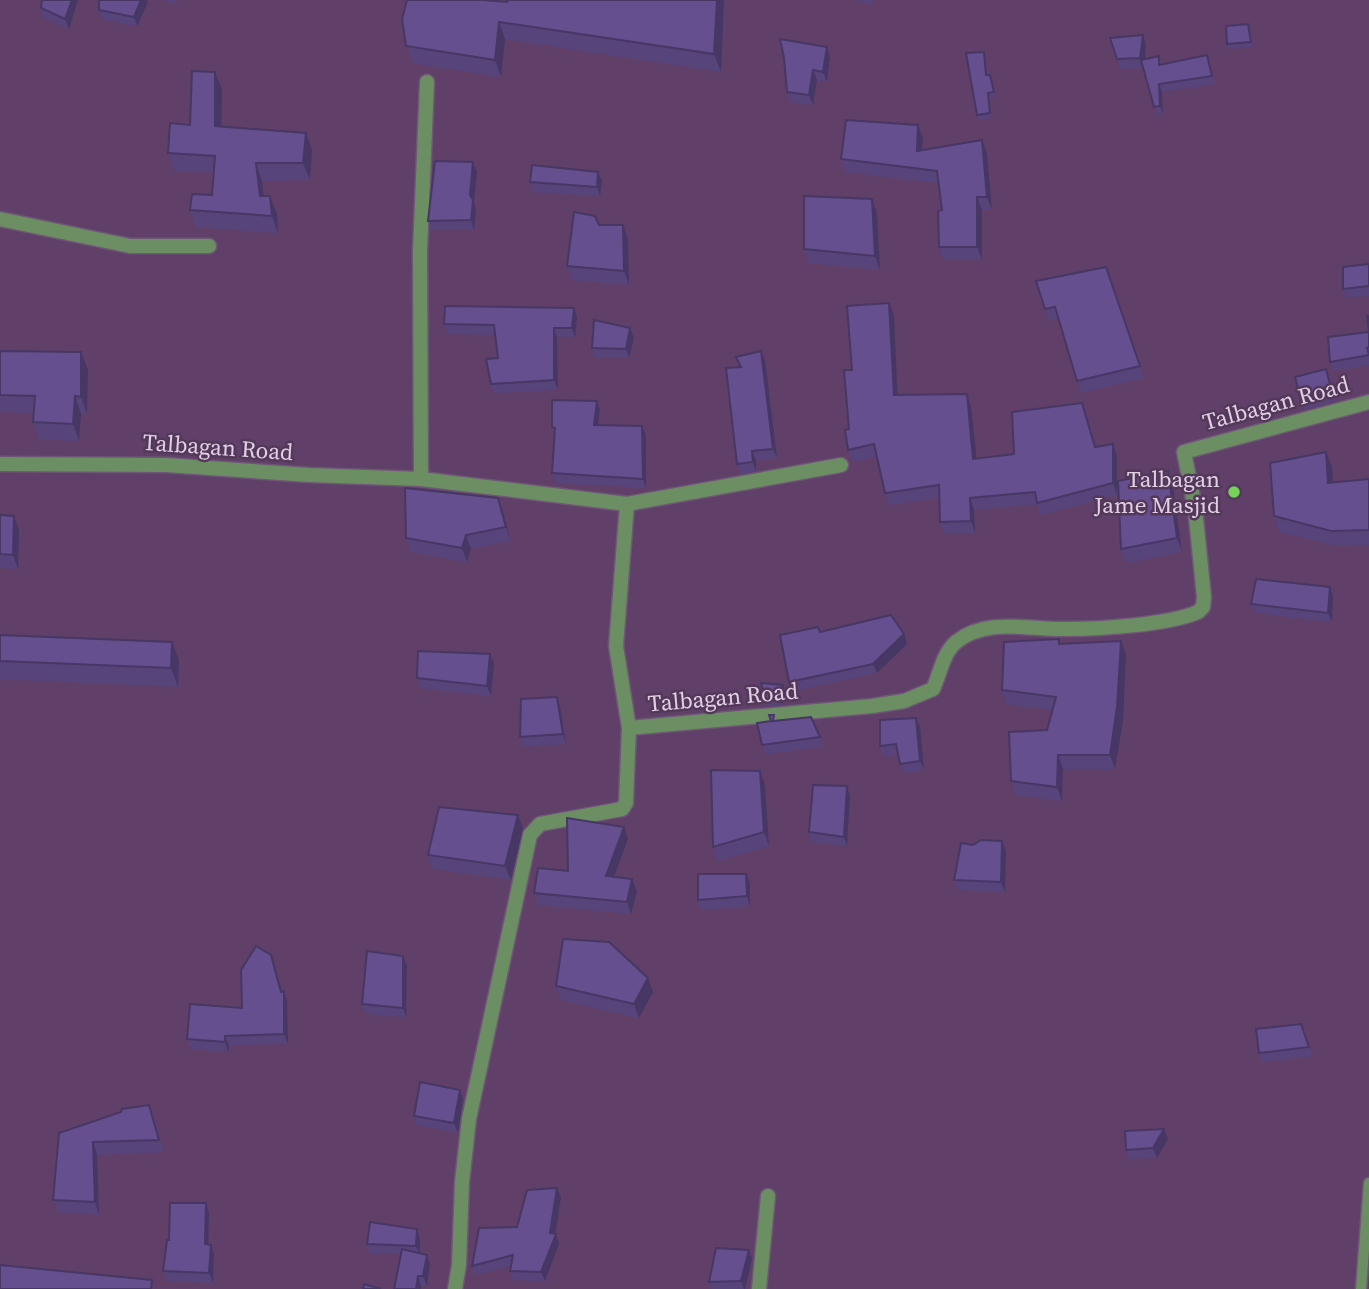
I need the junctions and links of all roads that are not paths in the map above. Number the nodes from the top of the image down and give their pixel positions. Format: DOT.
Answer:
graph roads {
  1 [pos="427,82"];
  2 [pos="0,219"];
  3 [pos="209,246"];
  4 [pos="1369,402"];
  5 [pos="0,464"];
  6 [pos="841,465"];
  7 [pos="421,479"];
  8 [pos="627,504"];
  9 [pos="629,728"];
  10 [pos="1369,1184"];
  11 [pos="768,1196"];
  12 [pos="1368,1204"];
  13 [pos="455,1289"];
  14 [pos="759,1289"];
  15 [pos="1361,1289"];
  1 -- 7 [label="street"];
  2 -- 3 [label="street"];
  4 -- 9 [label="street, Talbagan Road"];
  5 -- 7 [label="street, Talbagan Road"];
  6 -- 8 [label="street"];
  7 -- 8 [label="street, Talbagan Road"];
  8 -- 9 [label="street, Talbagan Road"];
  9 -- 13 [label="street"];
  10 -- 12 [label="lane"];
  11 -- 14 [label="street"];
  12 -- 15 [label="lane"];
}
